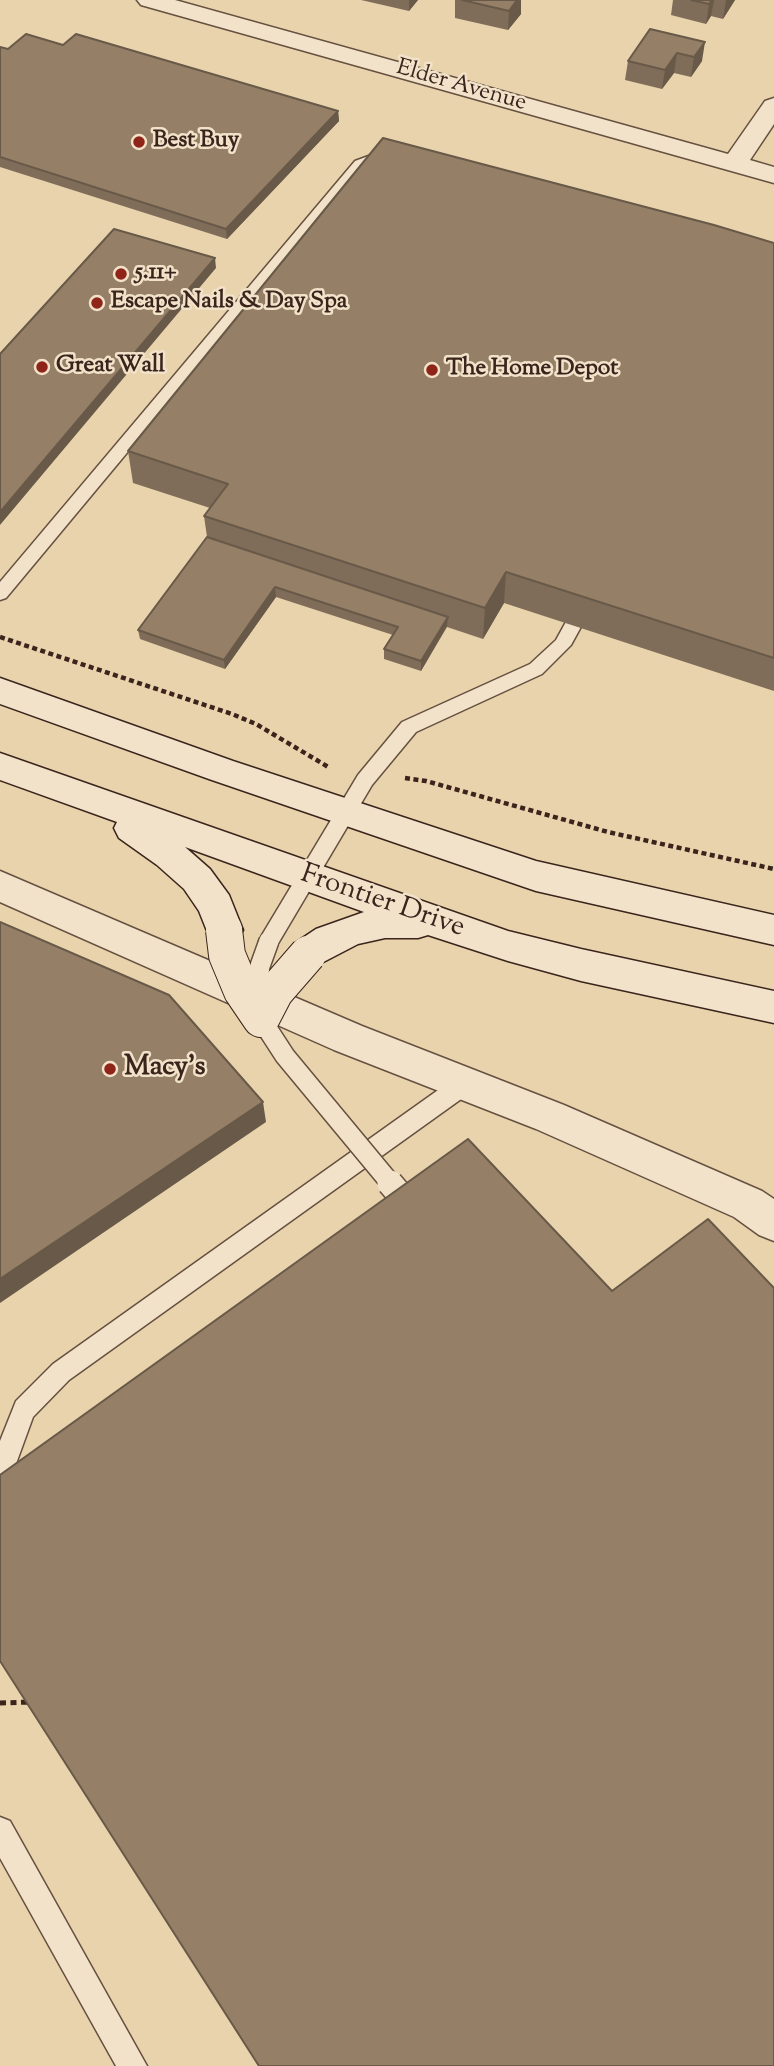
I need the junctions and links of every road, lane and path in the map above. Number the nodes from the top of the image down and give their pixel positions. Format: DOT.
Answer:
graph roads {
  1 [pos="149,0"];
  2 [pos="774,106"];
  3 [pos="408,162"];
  4 [pos="734,164"];
  5 [pos="774,175"];
  6 [pos="0,594"];
  7 [pos="573,625"];
  8 [pos="0,691"];
  9 [pos="0,766"];
  10 [pos="53,785"];
  11 [pos="345,812"];
  12 [pos="306,876"];
  13 [pos="0,886"];
  14 [pos="441,924"];
  15 [pos="774,930"];
  16 [pos="774,1007"];
  17 [pos="261,1019"];
  18 [pos="463,1085"];
  19 [pos="407,1203"];
  20 [pos="774,1222"];
  21 [pos="0,1475"];
  22 [pos="32,1702"];
  23 [pos="0,1703"];
  24 [pos="0,1831"];
  25 [pos="132,2066"];
  1 -- 4 [label="main road, Elder Avenue"];
  2 -- 4 [label="main road"];
  3 -- 6 [label="lane"];
  4 -- 5 [label="main road, Elder Avenue"];
  7 -- 11 [label="lane"];
  8 -- 11 [label="main road"];
  9 -- 10 [label="main road, Frontier Drive"];
  10 -- 12 [label="main road, Frontier Drive"];
  10 -- 17 [label="main road, bridge"];
  11 -- 12 [label="lane"];
  11 -- 15 [label="main road"];
  12 -- 14 [label="main road, Frontier Drive"];
  12 -- 17 [label="lane, bridge"];
  13 -- 18 [label="main road"];
  14 -- 16 [label="main road, Frontier Drive"];
  14 -- 17 [label="main road, bridge"];
  17 -- 19 [label="lane, bridge"];
  18 -- 20 [label="main road"];
  18 -- 21 [label="lane"];
  22 -- 23 [label="path"];
  24 -- 25 [label="lane"];
}
